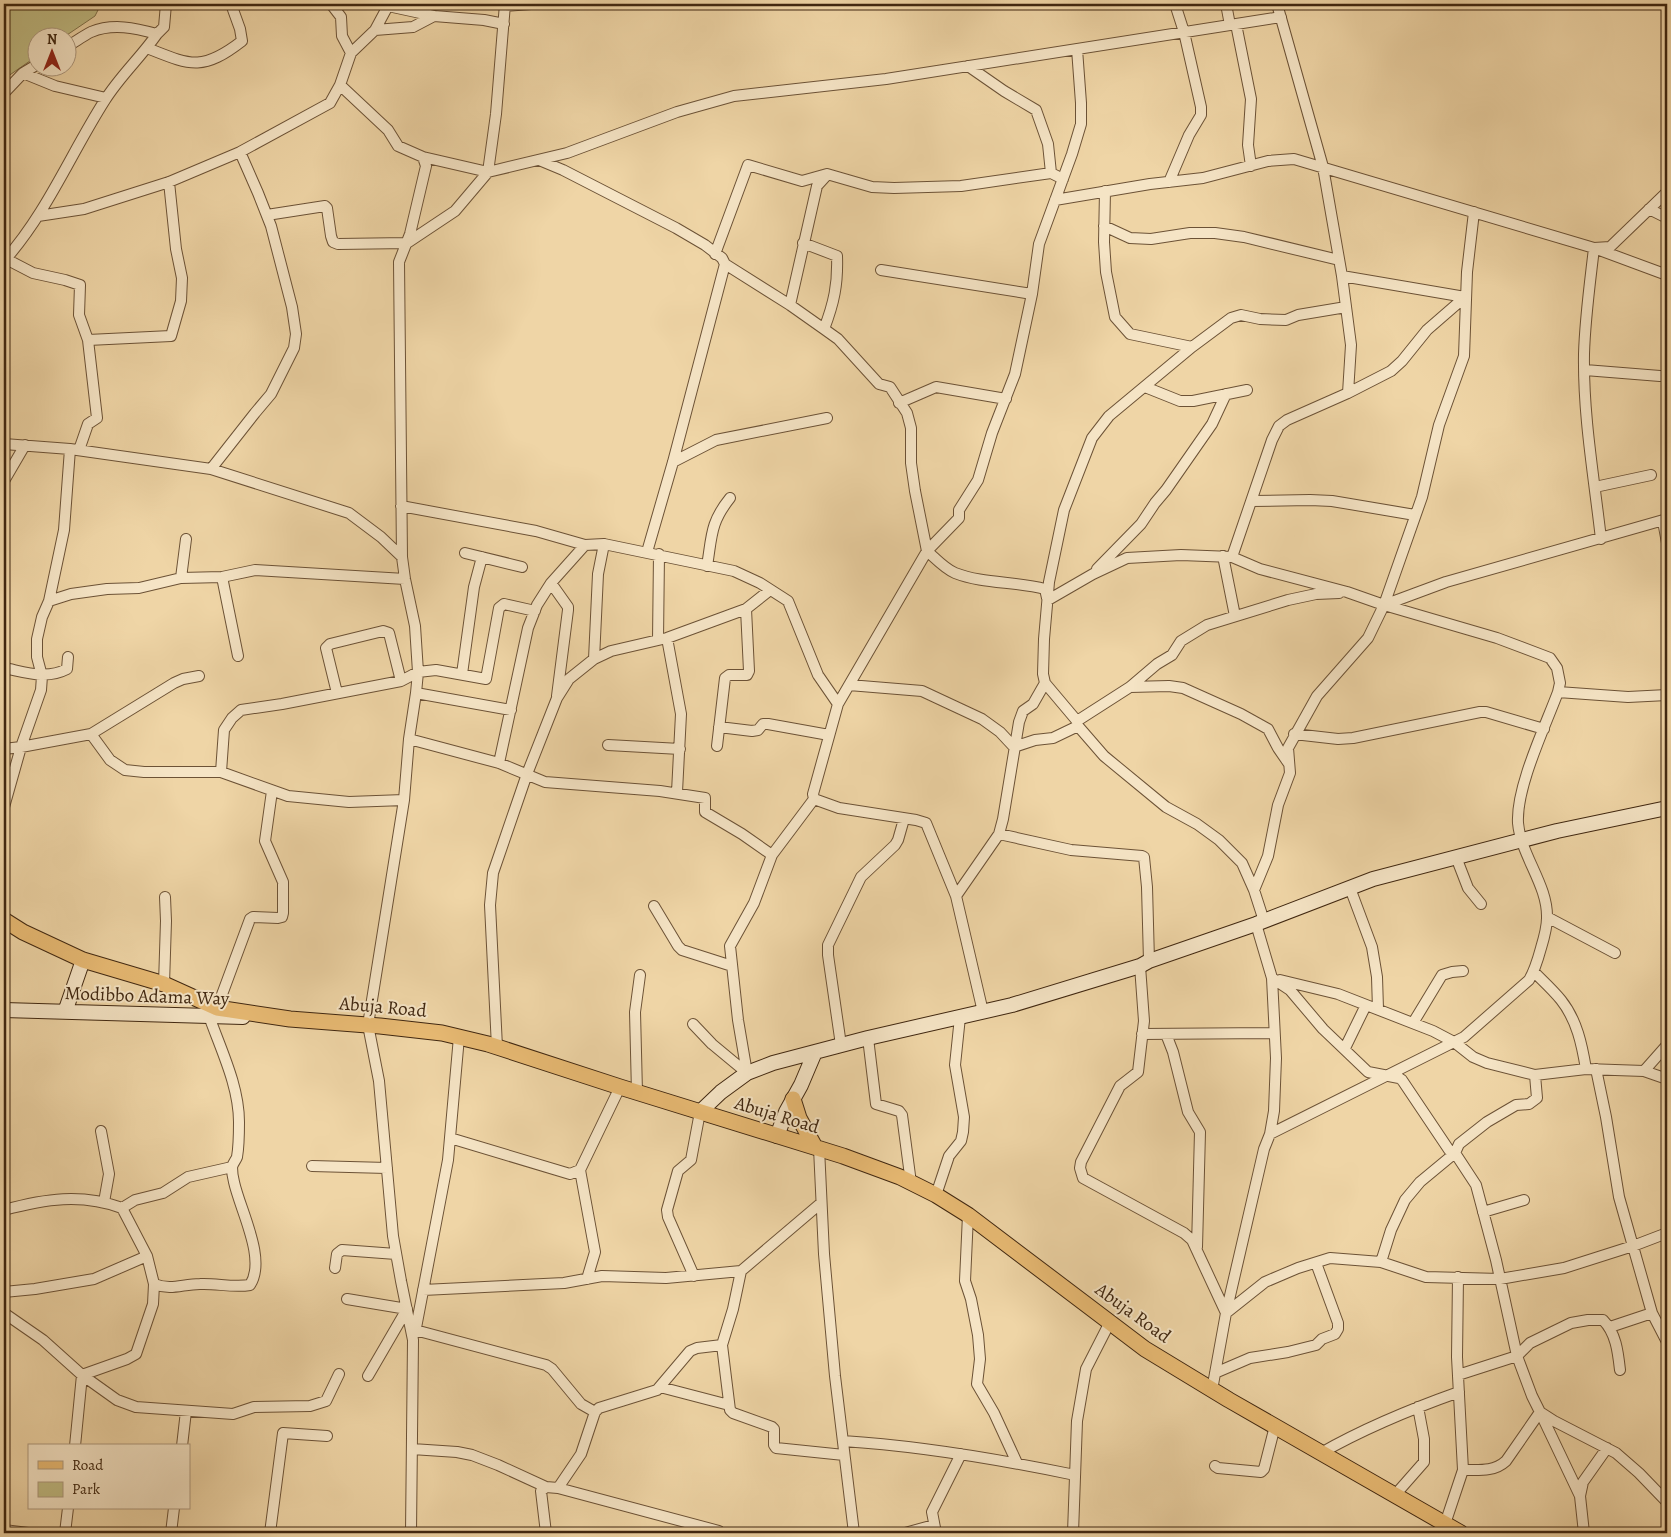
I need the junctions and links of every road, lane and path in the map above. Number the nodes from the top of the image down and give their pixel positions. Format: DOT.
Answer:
graph roads {
  1 [pos="166,4"];
  2 [pos="231,4"];
  3 [pos="331,4"];
  4 [pos="342,4"];
  5 [pos="531,4"];
  6 [pos="1175,4"];
  7 [pos="1226,4"];
  8 [pos="1277,4"];
  9 [pos="388,5"];
  10 [pos="505,5"];
  11 [pos="434,16"];
  12 [pos="341,17"];
  13 [pos="1281,17"];
  14 [pos="504,24"];
  15 [pos="1233,24"];
  16 [pos="376,30"];
  17 [pos="1184,32"];
  18 [pos="157,34"];
  19 [pos="78,40"];
  20 [pos="147,48"];
  21 [pos="1077,49"];
  22 [pos="351,53"];
  23 [pos="968,66"];
  24 [pos="28,70"];
  25 [pos="23,73"];
  26 [pos="340,85"];
  27 [pos="4,92"];
  28 [pos="106,98"];
  29 [pos="240,152"];
  30 [pos="423,157"];
  31 [pos="538,160"];
  32 [pos="1251,166"];
  33 [pos="1323,167"];
  34 [pos="488,172"];
  35 [pos="1051,173"];
  36 [pos="827,174"];
  37 [pos="1063,179"];
  38 [pos="169,182"];
  39 [pos="1168,182"];
  40 [pos="1105,192"];
  41 [pos="1667,192"];
  42 [pos="1056,200"];
  43 [pos="1649,209"];
  44 [pos="1474,212"];
  45 [pos="266,215"];
  46 [pos="38,216"];
  47 [pos="1667,218"];
  48 [pos="1104,226"];
  49 [pos="407,243"];
  50 [pos="803,243"];
  51 [pos="1594,248"];
  52 [pos="715,254"];
  53 [pos="5,260"];
  54 [pos="1339,260"];
  55 [pos="725,264"];
  56 [pos="881,270"];
  57 [pos="1667,275"];
  58 [pos="1342,276"];
  59 [pos="1032,294"];
  60 [pos="1465,297"];
  61 [pos="790,304"];
  62 [pos="1346,307"];
  63 [pos="824,329"];
  64 [pos="88,340"];
  65 [pos="1192,347"];
  66 [pos="1585,370"];
  67 [pos="1660,376"];
  68 [pos="1145,387"];
  69 [pos="1247,390"];
  70 [pos="1348,393"];
  71 [pos="1226,394"];
  72 [pos="1006,399"];
  73 [pos="899,403"];
  74 [pos="827,418"];
  75 [pos="4,444"];
  76 [pos="25,445"];
  77 [pos="75,449"];
  78 [pos="673,462"];
  79 [pos="211,469"];
  80 [pos="1651,475"];
  81 [pos="4,481"];
  82 [pos="1595,486"];
  83 [pos="730,498"];
  84 [pos="1252,501"];
  85 [pos="401,506"];
  86 [pos="1415,515"];
  87 [pos="1665,520"];
  88 [pos="186,539"];
  89 [pos="1601,539"];
  90 [pos="1667,543"];
  91 [pos="604,544"];
  92 [pos="585,545"];
  93 [pos="927,551"];
  94 [pos="647,552"];
  95 [pos="465,553"];
  96 [pos="659,554"];
  97 [pos="1228,556"];
  98 [pos="402,557"];
  99 [pos="482,557"];
  100 [pos="707,566"];
  101 [pos="522,567"];
  102 [pos="1093,574"];
  103 [pos="222,577"];
  104 [pos="181,578"];
  105 [pos="404,578"];
  106 [pos="551,583"];
  107 [pos="770,590"];
  108 [pos="1347,592"];
  109 [pos="1047,600"];
  110 [pos="48,601"];
  111 [pos="1384,605"];
  112 [pos="746,609"];
  113 [pos="535,611"];
  114 [pos="1234,616"];
  115 [pos="662,639"];
  116 [pos="238,656"];
  117 [pos="68,657"];
  118 [pos="594,658"];
  119 [pos="4,668"];
  120 [pos="418,672"];
  121 [pos="462,674"];
  122 [pos="42,676"];
  123 [pos="199,676"];
  124 [pos="401,681"];
  125 [pos="1045,682"];
  126 [pos="850,685"];
  127 [pos="1130,687"];
  128 [pos="1558,692"];
  129 [pos="337,693"];
  130 [pos="416,693"];
  131 [pos="1667,695"];
  132 [pos="557,698"];
  133 [pos="838,704"];
  134 [pos="511,710"];
  135 [pos="1077,724"];
  136 [pos="719,727"];
  137 [pos="1544,729"];
  138 [pos="91,734"];
  139 [pos="1294,734"];
  140 [pos="829,735"];
  141 [pos="409,739"];
  142 [pos="608,745"];
  143 [pos="716,746"];
  144 [pos="21,747"];
  145 [pos="1014,747"];
  146 [pos="4,749"];
  147 [pos="680,750"];
  148 [pos="498,763"];
  149 [pos="1289,765"];
  150 [pos="221,772"];
  151 [pos="527,774"];
  152 [pos="272,791"];
  153 [pos="677,792"];
  154 [pos="814,799"];
  155 [pos="404,800"];
  156 [pos="4,807"];
  157 [pos="1667,808"];
  158 [pos="904,819"];
  159 [pos="999,834"];
  160 [pos="1522,840"];
  161 [pos="772,855"];
  162 [pos="1456,857"];
  163 [pos="1350,888"];
  164 [pos="1254,890"];
  165 [pos="956,896"];
  166 [pos="165,897"];
  167 [pos="1481,904"];
  168 [pos="654,906"];
  169 [pos="1547,917"];
  170 [pos="4,920"];
  171 [pos="1260,922"];
  172 [pos="1615,953"];
  173 [pos="83,960"];
  174 [pos="1145,964"];
  175 [pos="732,966"];
  176 [pos="1464,971"];
  177 [pos="1534,972"];
  178 [pos="640,975"];
  179 [pos="1272,978"];
  180 [pos="164,984"];
  181 [pos="1366,1005"];
  182 [pos="1378,1009"];
  183 [pos="4,1010"];
  184 [pos="65,1012"];
  185 [pos="213,1012"];
  186 [pos="983,1012"];
  187 [pos="960,1017"];
  188 [pos="1413,1023"];
  189 [pos="693,1024"];
  190 [pos="368,1025"];
  191 [pos="1274,1033"];
  192 [pos="1142,1034"];
  193 [pos="1166,1034"];
  194 [pos="459,1037"];
  195 [pos="868,1038"];
  196 [pos="1454,1042"];
  197 [pos="841,1045"];
  198 [pos="1667,1045"];
  199 [pos="497,1047"];
  200 [pos="1345,1048"];
  201 [pos="815,1052"];
  202 [pos="1591,1069"];
  203 [pos="1644,1070"];
  204 [pos="747,1074"];
  205 [pos="1386,1075"];
  206 [pos="1535,1075"];
  207 [pos="1667,1079"];
  208 [pos="620,1087"];
  209 [pos="637,1092"];
  210 [pos="792,1099"];
  211 [pos="700,1112"];
  212 [pos="101,1131"];
  213 [pos="1270,1134"];
  214 [pos="777,1136"];
  215 [pos="450,1138"];
  216 [pos="817,1148"];
  217 [pos="1455,1153"];
  218 [pos="312,1166"];
  219 [pos="232,1167"];
  220 [pos="387,1168"];
  221 [pos="580,1170"];
  222 [pos="911,1183"];
  223 [pos="936,1195"];
  224 [pos="1524,1200"];
  225 [pos="104,1202"];
  226 [pos="821,1203"];
  227 [pos="122,1208"];
  228 [pos="4,1210"];
  229 [pos="1483,1212"];
  230 [pos="968,1215"];
  231 [pos="1667,1233"];
  232 [pos="1633,1246"];
  233 [pos="1197,1247"];
  234 [pos="396,1254"];
  235 [pos="147,1256"];
  236 [pos="1381,1262"];
  237 [pos="1316,1263"];
  238 [pos="335,1268"];
  239 [pos="740,1271"];
  240 [pos="694,1276"];
  241 [pos="1458,1276"];
  242 [pos="587,1279"];
  243 [pos="1500,1279"];
  244 [pos="154,1284"];
  245 [pos="423,1290"];
  246 [pos="4,1292"];
  247 [pos="347,1300"];
  248 [pos="407,1309"];
  249 [pos="4,1313"];
  250 [pos="1226,1313"];
  251 [pos="1652,1314"];
  252 [pos="1110,1322"];
  253 [pos="1610,1327"];
  254 [pos="414,1335"];
  255 [pos="1667,1342"];
  256 [pos="722,1344"];
  257 [pos="1517,1356"];
  258 [pos="1620,1370"];
  259 [pos="1215,1373"];
  260 [pos="339,1374"];
  261 [pos="82,1375"];
  262 [pos="1458,1375"];
  263 [pos="368,1376"];
  264 [pos="660,1388"];
  265 [pos="1212,1390"];
  266 [pos="1459,1392"];
  267 [pos="729,1405"];
  268 [pos="1418,1407"];
  269 [pos="186,1411"];
  270 [pos="595,1412"];
  271 [pos="1540,1412"];
  272 [pos="1274,1426"];
  273 [pos="327,1436"];
  274 [pos="843,1441"];
  275 [pos="75,1444"];
  276 [pos="182,1444"];
  277 [pos="1607,1448"];
  278 [pos="412,1449"];
  279 [pos="1321,1453"];
  280 [pos="961,1454"];
  281 [pos="844,1455"];
  282 [pos="1017,1463"];
  283 [pos="1215,1466"];
  284 [pos="1463,1470"];
  285 [pos="1076,1475"];
  286 [pos="546,1487"];
  287 [pos="558,1488"];
  288 [pos="1395,1495"];
  289 [pos="1580,1496"];
  290 [pos="1667,1502"];
  291 [pos="68,1510"];
  292 [pos="174,1510"];
  293 [pos="1443,1528"];
  294 [pos="935,1529"];
  295 [pos="4,1530"];
  296 [pos="720,1531"];
  297 [pos="28,1533"];
  298 [pos="65,1533"];
  299 [pos="171,1533"];
  300 [pos="270,1533"];
  301 [pos="411,1533"];
  302 [pos="546,1533"];
  303 [pos="854,1533"];
  304 [pos="905,1533"];
  305 [pos="1073,1533"];
  306 [pos="1461,1533"];
  307 [pos="1584,1533"];
  1 -- 18 [label="street"];
  2 -- 20 [label="street"];
  3 -- 12 [label="street"];
  4 -- 12 [label="street"];
  5 -- 10 [label="street"];
  6 -- 17 [label="street"];
  7 -- 15 [label="street"];
  8 -- 13 [label="street"];
  9 -- 11 [label="street"];
  9 -- 16 [label="street"];
  10 -- 14 [label="street"];
  11 -- 14 [label="street"];
  11 -- 16 [label="street"];
  12 -- 22 [label="street"];
  13 -- 15 [label="street"];
  13 -- 33 [label="street"];
  14 -- 34 [label="street"];
  15 -- 17 [label="street"];
  15 -- 32 [label="street"];
  16 -- 22 [label="street"];
  17 -- 21 [label="street"];
  17 -- 39 [label="street"];
  18 -- 19 [label="street"];
  18 -- 20 [label="street"];
  20 -- 28 [label="street"];
  21 -- 23 [label="street"];
  21 -- 37 [label="street"];
  22 -- 26 [label="street"];
  23 -- 31 [label="street"];
  23 -- 35 [label="street"];
  24 -- 25 [label="street"];
  25 -- 27 [label="street"];
  25 -- 28 [label="street"];
  26 -- 29 [label="street"];
  26 -- 30 [label="street"];
  28 -- 46 [label="street"];
  29 -- 38 [label="street"];
  29 -- 45 [label="street"];
  30 -- 34 [label="street"];
  30 -- 49 [label="street"];
  31 -- 34 [label="street"];
  31 -- 52 [label="street"];
  32 -- 33 [label="street"];
  32 -- 39 [label="street"];
  33 -- 44 [label="street"];
  33 -- 54 [label="street"];
  34 -- 49 [label="street"];
  35 -- 36 [label="street"];
  35 -- 37 [label="street"];
  36 -- 50 [label="street"];
  36 -- 52 [label="street"];
  37 -- 42 [label="street"];
  38 -- 46 [label="street"];
  38 -- 64 [label="street"];
  39 -- 40 [label="street"];
  40 -- 42 [label="street"];
  40 -- 48 [label="street"];
  41 -- 43 [label="street"];
  42 -- 59 [label="street"];
  43 -- 47 [label="street"];
  43 -- 51 [label="street"];
  44 -- 51 [label="street"];
  44 -- 60 [label="street"];
  45 -- 49 [label="street"];
  45 -- 79 [label="street"];
  46 -- 53 [label="street"];
  48 -- 54 [label="street"];
  48 -- 65 [label="street"];
  49 -- 85 [label="street"];
  50 -- 61 [label="street"];
  50 -- 63 [label="street"];
  51 -- 57 [label="street"];
  51 -- 66 [label="street"];
  52 -- 55 [label="street"];
  53 -- 64 [label="street"];
  54 -- 58 [label="street"];
  55 -- 61 [label="street"];
  55 -- 78 [label="street"];
  56 -- 59 [label="street"];
  58 -- 60 [label="street"];
  58 -- 62 [label="street"];
  59 -- 72 [label="street"];
  60 -- 70 [label="street"];
  60 -- 86 [label="street"];
  61 -- 63 [label="street"];
  62 -- 65 [label="street"];
  62 -- 70 [label="street"];
  63 -- 73 [label="street"];
  64 -- 77 [label="street"];
  65 -- 68 [label="street"];
  66 -- 67 [label="street"];
  66 -- 82 [label="street"];
  68 -- 71 [label="street"];
  68 -- 109 [label="street"];
  69 -- 71 [label="street"];
  70 -- 84 [label="street"];
  71 -- 102 [label="street"];
  72 -- 73 [label="street"];
  72 -- 93 [label="street"];
  73 -- 93 [label="street"];
  74 -- 78 [label="street"];
  75 -- 76 [label="street"];
  76 -- 77 [label="street"];
  76 -- 81 [label="street"];
  77 -- 79 [label="street"];
  77 -- 110 [label="street"];
  78 -- 94 [label="street"];
  79 -- 98 [label="street"];
  80 -- 82 [label="street"];
  82 -- 89 [label="street"];
  83 -- 100 [label="street"];
  84 -- 86 [label="street"];
  84 -- 97 [label="street"];
  85 -- 92 [label="street"];
  85 -- 98 [label="street"];
  86 -- 111 [label="street"];
  87 -- 89 [label="street"];
  87 -- 90 [label="street"];
  88 -- 104 [label="street"];
  89 -- 111 [label="street"];
  91 -- 92 [label="street"];
  91 -- 94 [label="street"];
  91 -- 118 [label="street"];
  92 -- 106 [label="street"];
  93 -- 109 [label="street"];
  93 -- 126 [label="street"];
  94 -- 96 [label="street"];
  95 -- 99 [label="street"];
  96 -- 100 [label="street"];
  96 -- 115 [label="street"];
  97 -- 102 [label="street"];
  97 -- 108 [label="street"];
  97 -- 114 [label="street"];
  98 -- 105 [label="street"];
  99 -- 101 [label="street"];
  99 -- 121 [label="street"];
  100 -- 107 [label="street"];
  102 -- 109 [label="street"];
  103 -- 104 [label="street"];
  103 -- 105 [label="street"];
  103 -- 116 [label="street"];
  104 -- 110 [label="street"];
  105 -- 120 [label="street"];
  106 -- 113 [label="street"];
  106 -- 132 [label="street"];
  107 -- 112 [label="street"];
  107 -- 133 [label="street"];
  108 -- 111 [label="street"];
  108 -- 114 [label="street"];
  109 -- 125 [label="street"];
  110 -- 122 [label="street"];
  111 -- 128 [label="street"];
  111 -- 139 [label="street"];
  112 -- 115 [label="street"];
  112 -- 136 [label="street"];
  113 -- 121 [label="street"];
  113 -- 134 [label="street"];
  114 -- 127 [label="street"];
  115 -- 118 [label="street"];
  115 -- 147 [label="street"];
  117 -- 122 [label="street"];
  118 -- 132 [label="street"];
  119 -- 122 [label="street"];
  120 -- 121 [label="street"];
  120 -- 124 [label="street"];
  120 -- 130 [label="street"];
  122 -- 144 [label="street"];
  123 -- 138 [label="street"];
  124 -- 129 [label="street"];
  124 -- 129 [label="street"];
  125 -- 135 [label="street"];
  125 -- 145 [label="street"];
  126 -- 133 [label="street"];
  126 -- 145 [label="street"];
  127 -- 135 [label="street"];
  127 -- 149 [label="street"];
  128 -- 131 [label="street"];
  128 -- 137 [label="street"];
  129 -- 150 [label="street"];
  130 -- 134 [label="street"];
  130 -- 141 [label="street"];
  132 -- 151 [label="street"];
  133 -- 140 [label="street"];
  134 -- 148 [label="street"];
  135 -- 145 [label="street"];
  135 -- 164 [label="street"];
  136 -- 140 [label="street"];
  136 -- 143 [label="street"];
  137 -- 139 [label="street"];
  137 -- 160 [label="street"];
  138 -- 144 [label="street"];
  138 -- 150 [label="street"];
  139 -- 149 [label="street"];
  140 -- 154 [label="street"];
  141 -- 148 [label="street"];
  141 -- 155 [label="street"];
  142 -- 147 [label="street"];
  144 -- 146 [label="street"];
  144 -- 156 [label="street"];
  145 -- 159 [label="street"];
  147 -- 153 [label="street"];
  148 -- 151 [label="street"];
  149 -- 164 [label="street"];
  150 -- 152 [label="street"];
  151 -- 153 [label="street"];
  151 -- 199 [label="street"];
  152 -- 155 [label="street"];
  152 -- 185 [label="street"];
  153 -- 161 [label="street"];
  154 -- 158 [label="street"];
  154 -- 161 [label="street"];
  155 -- 190 [label="street"];
  157 -- 160 [label="street"];
  158 -- 165 [label="street"];
  158 -- 197 [label="street"];
  159 -- 165 [label="street"];
  159 -- 174 [label="street"];
  160 -- 162 [label="street"];
  160 -- 169 [label="street"];
  161 -- 175 [label="street"];
  162 -- 163 [label="street"];
  162 -- 167 [label="street"];
  163 -- 171 [label="street"];
  163 -- 182 [label="street"];
  164 -- 171 [label="street"];
  165 -- 186 [label="street"];
  166 -- 180 [label="street"];
  168 -- 175 [label="street"];
  169 -- 172 [label="street"];
  169 -- 177 [label="street"];
  170 -- 173 [label="main road, Abuja Road"];
  171 -- 174 [label="street"];
  171 -- 179 [label="street"];
  173 -- 180 [label="main road, Abuja Road"];
  173 -- 184 [label="street"];
  174 -- 186 [label="street"];
  174 -- 192 [label="street"];
  175 -- 204 [label="street"];
  176 -- 188 [label="street"];
  177 -- 196 [label="street"];
  177 -- 202 [label="street"];
  178 -- 209 [label="street"];
  179 -- 181 [label="street"];
  179 -- 191 [label="street"];
  179 -- 200 [label="street"];
  180 -- 185 [label="main road, Abuja Road"];
  181 -- 182 [label="street"];
  181 -- 200 [label="street"];
  182 -- 188 [label="street"];
  183 -- 184 [label="street, Modibbo Adama Way"];
  184 -- 185 [label="street, Modibbo Adama Way"];
  185 -- 190 [label="main road, Abuja Road"];
  185 -- 219 [label="street"];
  186 -- 187 [label="street"];
  187 -- 195 [label="street"];
  187 -- 223 [label="street"];
  188 -- 196 [label="street"];
  189 -- 204 [label="street"];
  190 -- 194 [label="main road, Abuja Road"];
  190 -- 220 [label="street"];
  191 -- 193 [label="street"];
  191 -- 213 [label="street"];
  192 -- 193 [label="street"];
  192 -- 233 [label="street"];
  193 -- 233 [label="street"];
  194 -- 199 [label="main road, Abuja Road"];
  194 -- 215 [label="street"];
  195 -- 197 [label="street"];
  195 -- 222 [label="street"];
  196 -- 205 [label="street"];
  196 -- 206 [label="street"];
  197 -- 201 [label="street"];
  198 -- 203 [label="street"];
  199 -- 208 [label="main road, Abuja Road"];
  200 -- 205 [label="street"];
  201 -- 204 [label="street"];
  201 -- 210 [label="street"];
  202 -- 203 [label="street"];
  202 -- 206 [label="street"];
  202 -- 232 [label="street"];
  203 -- 207 [label="street"];
  204 -- 211 [label="street"];
  205 -- 213 [label="street"];
  205 -- 217 [label="street"];
  206 -- 217 [label="street"];
  208 -- 209 [label="main road, Abuja Road"];
  208 -- 221 [label="street"];
  209 -- 211 [label="main road, Abuja Road"];
  210 -- 214 [label="street"];
  210 -- 216 [label="main road"];
  211 -- 214 [label="main road, Abuja Road"];
  211 -- 240 [label="street"];
  212 -- 225 [label="street"];
  213 -- 250 [label="street"];
  214 -- 216 [label="main road, Abuja Road"];
  215 -- 221 [label="street"];
  215 -- 245 [label="street"];
  216 -- 222 [label="main road, Abuja Road"];
  216 -- 226 [label="street"];
  217 -- 229 [label="street"];
  217 -- 236 [label="street"];
  218 -- 220 [label="street"];
  219 -- 227 [label="street"];
  219 -- 244 [label="street"];
  220 -- 234 [label="street"];
  221 -- 242 [label="street"];
  222 -- 223 [label="main road, Abuja Road"];
  223 -- 230 [label="main road, Abuja Road"];
  224 -- 229 [label="street"];
  225 -- 227 [label="street"];
  225 -- 228 [label="street"];
  226 -- 239 [label="street"];
  226 -- 274 [label="street"];
  227 -- 235 [label="street"];
  229 -- 243 [label="street"];
  230 -- 252 [label="main road, Abuja Road"];
  230 -- 282 [label="street"];
  231 -- 232 [label="street"];
  232 -- 243 [label="street"];
  232 -- 251 [label="street"];
  233 -- 250 [label="street"];
  234 -- 238 [label="street"];
  234 -- 248 [label="street"];
  235 -- 244 [label="street"];
  235 -- 246 [label="street"];
  236 -- 237 [label="street"];
  236 -- 241 [label="street"];
  237 -- 250 [label="street"];
  237 -- 259 [label="street"];
  239 -- 240 [label="street"];
  239 -- 256 [label="street"];
  240 -- 242 [label="street"];
  241 -- 243 [label="street"];
  241 -- 262 [label="street"];
  242 -- 245 [label="street"];
  243 -- 257 [label="street"];
  244 -- 261 [label="street"];
  245 -- 254 [label="street"];
  247 -- 248 [label="street"];
  248 -- 254 [label="street"];
  248 -- 263 [label="street"];
  249 -- 261 [label="street"];
  250 -- 259 [label="street"];
  251 -- 253 [label="street"];
  251 -- 255 [label="street"];
  252 -- 265 [label="main road, Abuja Road"];
  252 -- 285 [label="street"];
  253 -- 257 [label="street"];
  253 -- 258 [label="street"];
  254 -- 270 [label="street"];
  254 -- 278 [label="street"];
  256 -- 264 [label="street"];
  256 -- 267 [label="street"];
  257 -- 262 [label="street"];
  257 -- 271 [label="street"];
  259 -- 265 [label="street"];
  260 -- 269 [label="street"];
  261 -- 269 [label="street"];
  261 -- 275 [label="street"];
  262 -- 266 [label="street"];
  264 -- 267 [label="street"];
  264 -- 270 [label="street"];
  265 -- 272 [label="main road, Abuja Road"];
  266 -- 268 [label="street"];
  266 -- 284 [label="street"];
  267 -- 281 [label="street"];
  268 -- 279 [label="street"];
  268 -- 288 [label="street"];
  269 -- 276 [label="street"];
  270 -- 287 [label="street"];
  271 -- 277 [label="street"];
  271 -- 284 [label="street"];
  271 -- 289 [label="street"];
  272 -- 279 [label="main road, Abuja Road"];
  272 -- 283 [label="street"];
  273 -- 300 [label="street"];
  274 -- 280 [label="street"];
  274 -- 281 [label="street"];
  277 -- 289 [label="street"];
  277 -- 290 [label="street"];
  278 -- 286 [label="street"];
  278 -- 301 [label="street"];
  279 -- 288 [label="main road, Abuja Road"];
  280 -- 282 [label="street"];
  280 -- 294 [label="street"];
  281 -- 303 [label="street"];
  282 -- 285 [label="street"];
  284 -- 293 [label="street"];
  285 -- 305 [label="street"];
  286 -- 287 [label="street"];
  286 -- 302 [label="street"];
  287 -- 296 [label="street"];
  288 -- 293 [label="main road, Abuja Road"];
  289 -- 307 [label="street"];
  291 -- 298 [label="street"];
  292 -- 299 [label="street"];
  293 -- 306 [label="main road, Abuja Road"];
  294 -- 304 [label="street"];
  295 -- 297 [label="street"];
}
